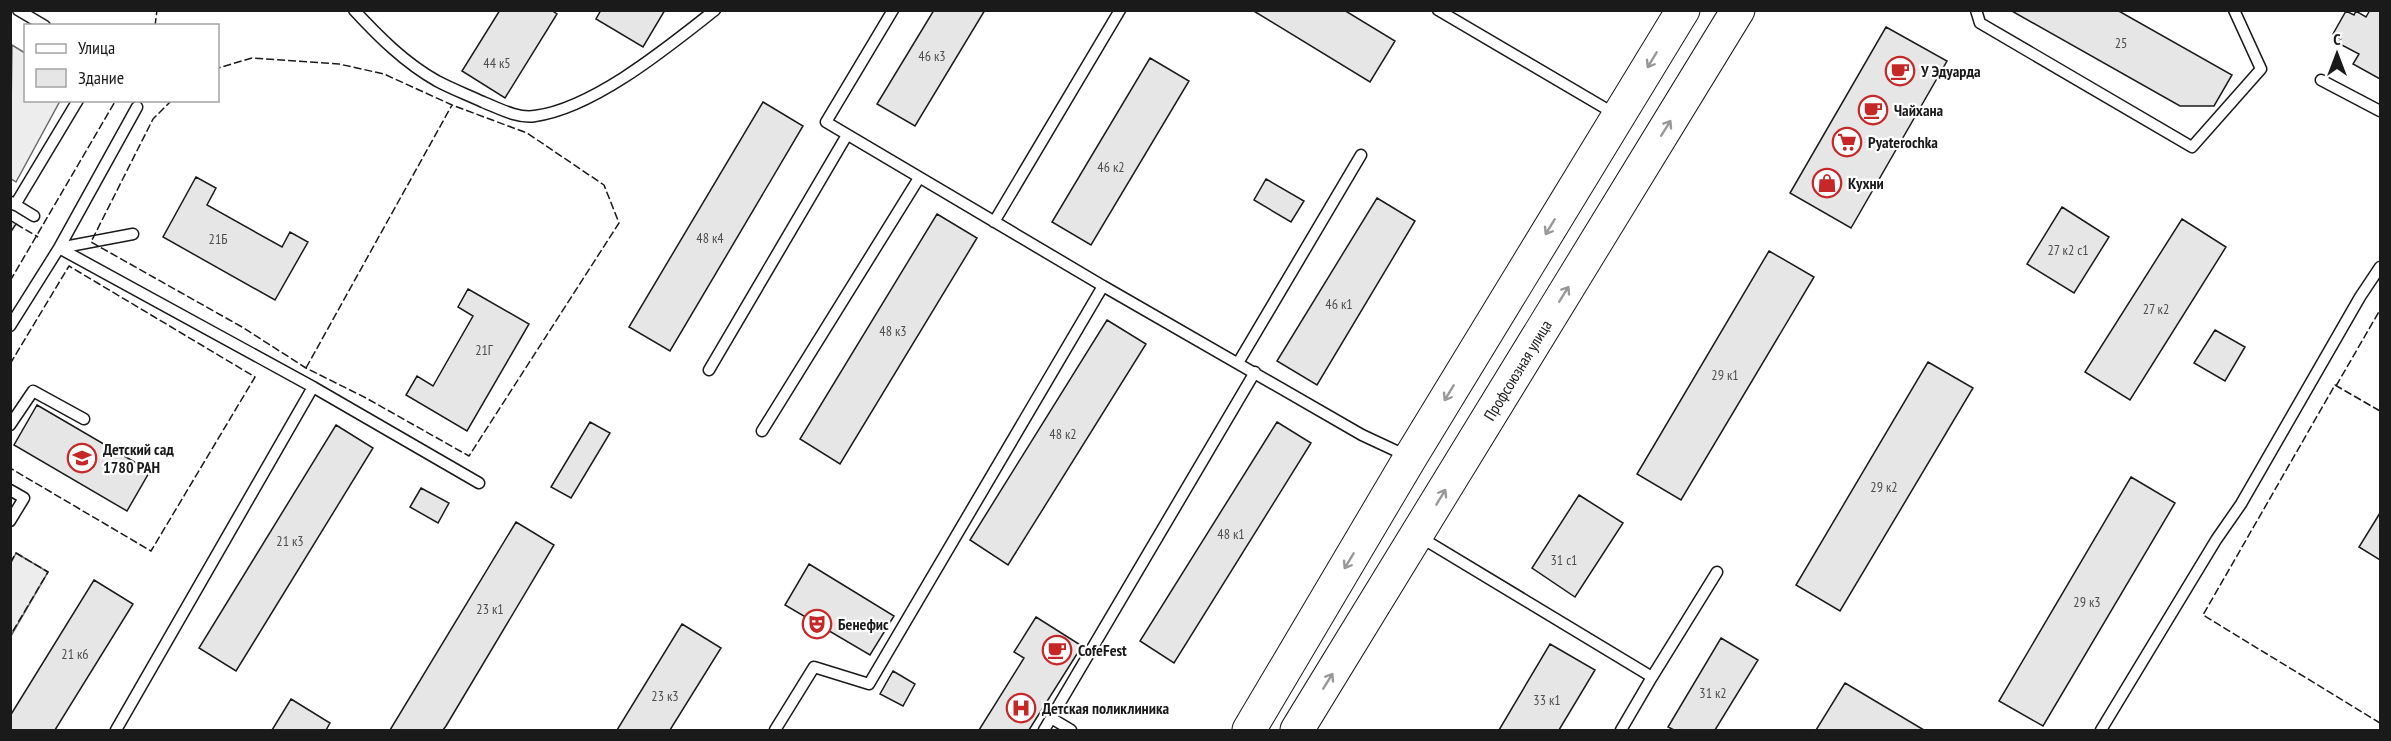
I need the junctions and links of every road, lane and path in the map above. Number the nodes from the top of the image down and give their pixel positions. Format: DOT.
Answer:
graph roads {
  1 [pos="17,10"];
  2 [pos="354,10"];
  3 [pos="715,10"];
  4 [pos="893,10"];
  5 [pos="1120,10"];
  6 [pos="1438,10"];
  7 [pos="1683,10"];
  8 [pos="1738,10"];
  9 [pos="1976,10"];
  10 [pos="2234,10"];
  11 [pos="10,20"];
  12 [pos="42,24"];
  13 [pos="2321,80"];
  14 [pos="77,102"];
  15 [pos="136,107"];
  16 [pos="2380,111"];
  17 [pos="1618,116"];
  18 [pos="847,135"];
  19 [pos="1361,155"];
  20 [pos="919,178"];
  21 [pos="13,203"];
  22 [pos="34,216"];
  23 [pos="994,222"];
  24 [pos="133,234"];
  25 [pos="59,248"];
  26 [pos="2380,267"];
  27 [pos="1103,286"];
  28 [pos="10,327"];
  29 [pos="1238,363"];
  30 [pos="709,370"];
  31 [pos="1255,372"];
  32 [pos="313,387"];
  33 [pos="84,419"];
  34 [pos="10,425"];
  35 [pos="762,431"];
  36 [pos="1410,458"];
  37 [pos="479,483"];
  38 [pos="10,490"];
  39 [pos="10,521"];
  40 [pos="1418,536"];
  41 [pos="1717,572"];
  42 [pos="1652,677"];
  43 [pos="1051,718"];
  44 [pos="116,730"];
  45 [pos="775,730"];
  46 [pos="1044,730"];
  47 [pos="1071,730"];
  48 [pos="1249,730"];
  49 [pos="1298,730"];
  50 [pos="1621,730"];
  51 [pos="2101,730"];
  1 -- 11 [label="lane"];
  1 -- 12 [label="lane"];
  2 -- 3 [label="lane"];
  4 -- 18 [label="lane"];
  5 -- 23 [label="lane"];
  6 -- 17 [label="lane"];
  7 -- 17 [label="main road, one-way"];
  40 -- 8 [label="main road, Профсоюзная улица, one-way"];
  9 -- 10 [label="lane"];
  13 -- 16 [label="lane"];
  14 -- 21 [label="lane"];
  15 -- 25 [label="lane"];
  17 -- 36 [label="main road, one-way"];
  18 -- 20 [label="lane"];
  18 -- 30 [label="lane"];
  19 -- 29 [label="lane"];
  20 -- 23 [label="lane"];
  20 -- 35 [label="lane"];
  21 -- 22 [label="lane"];
  23 -- 27 [label="lane"];
  24 -- 25 [label="lane"];
  25 -- 28 [label="lane"];
  25 -- 32 [label="lane"];
  26 -- 51 [label="lane"];
  27 -- 29 [label="lane"];
  27 -- 45 [label="lane"];
  29 -- 31 [label="lane"];
  31 -- 36 [label="lane"];
  31 -- 43 [label="lane"];
  32 -- 37 [label="lane"];
  32 -- 44 [label="lane"];
  33 -- 34 [label="lane"];
  36 -- 48 [label="main road, one-way"];
  38 -- 39 [label="lane"];
  40 -- 42 [label="lane"];
  49 -- 40 [label="main road, Профсоюзная улица, one-way"];
  41 -- 42 [label="lane"];
  42 -- 50 [label="lane"];
  43 -- 46 [label="lane"];
  43 -- 47 [label="lane"];
}
